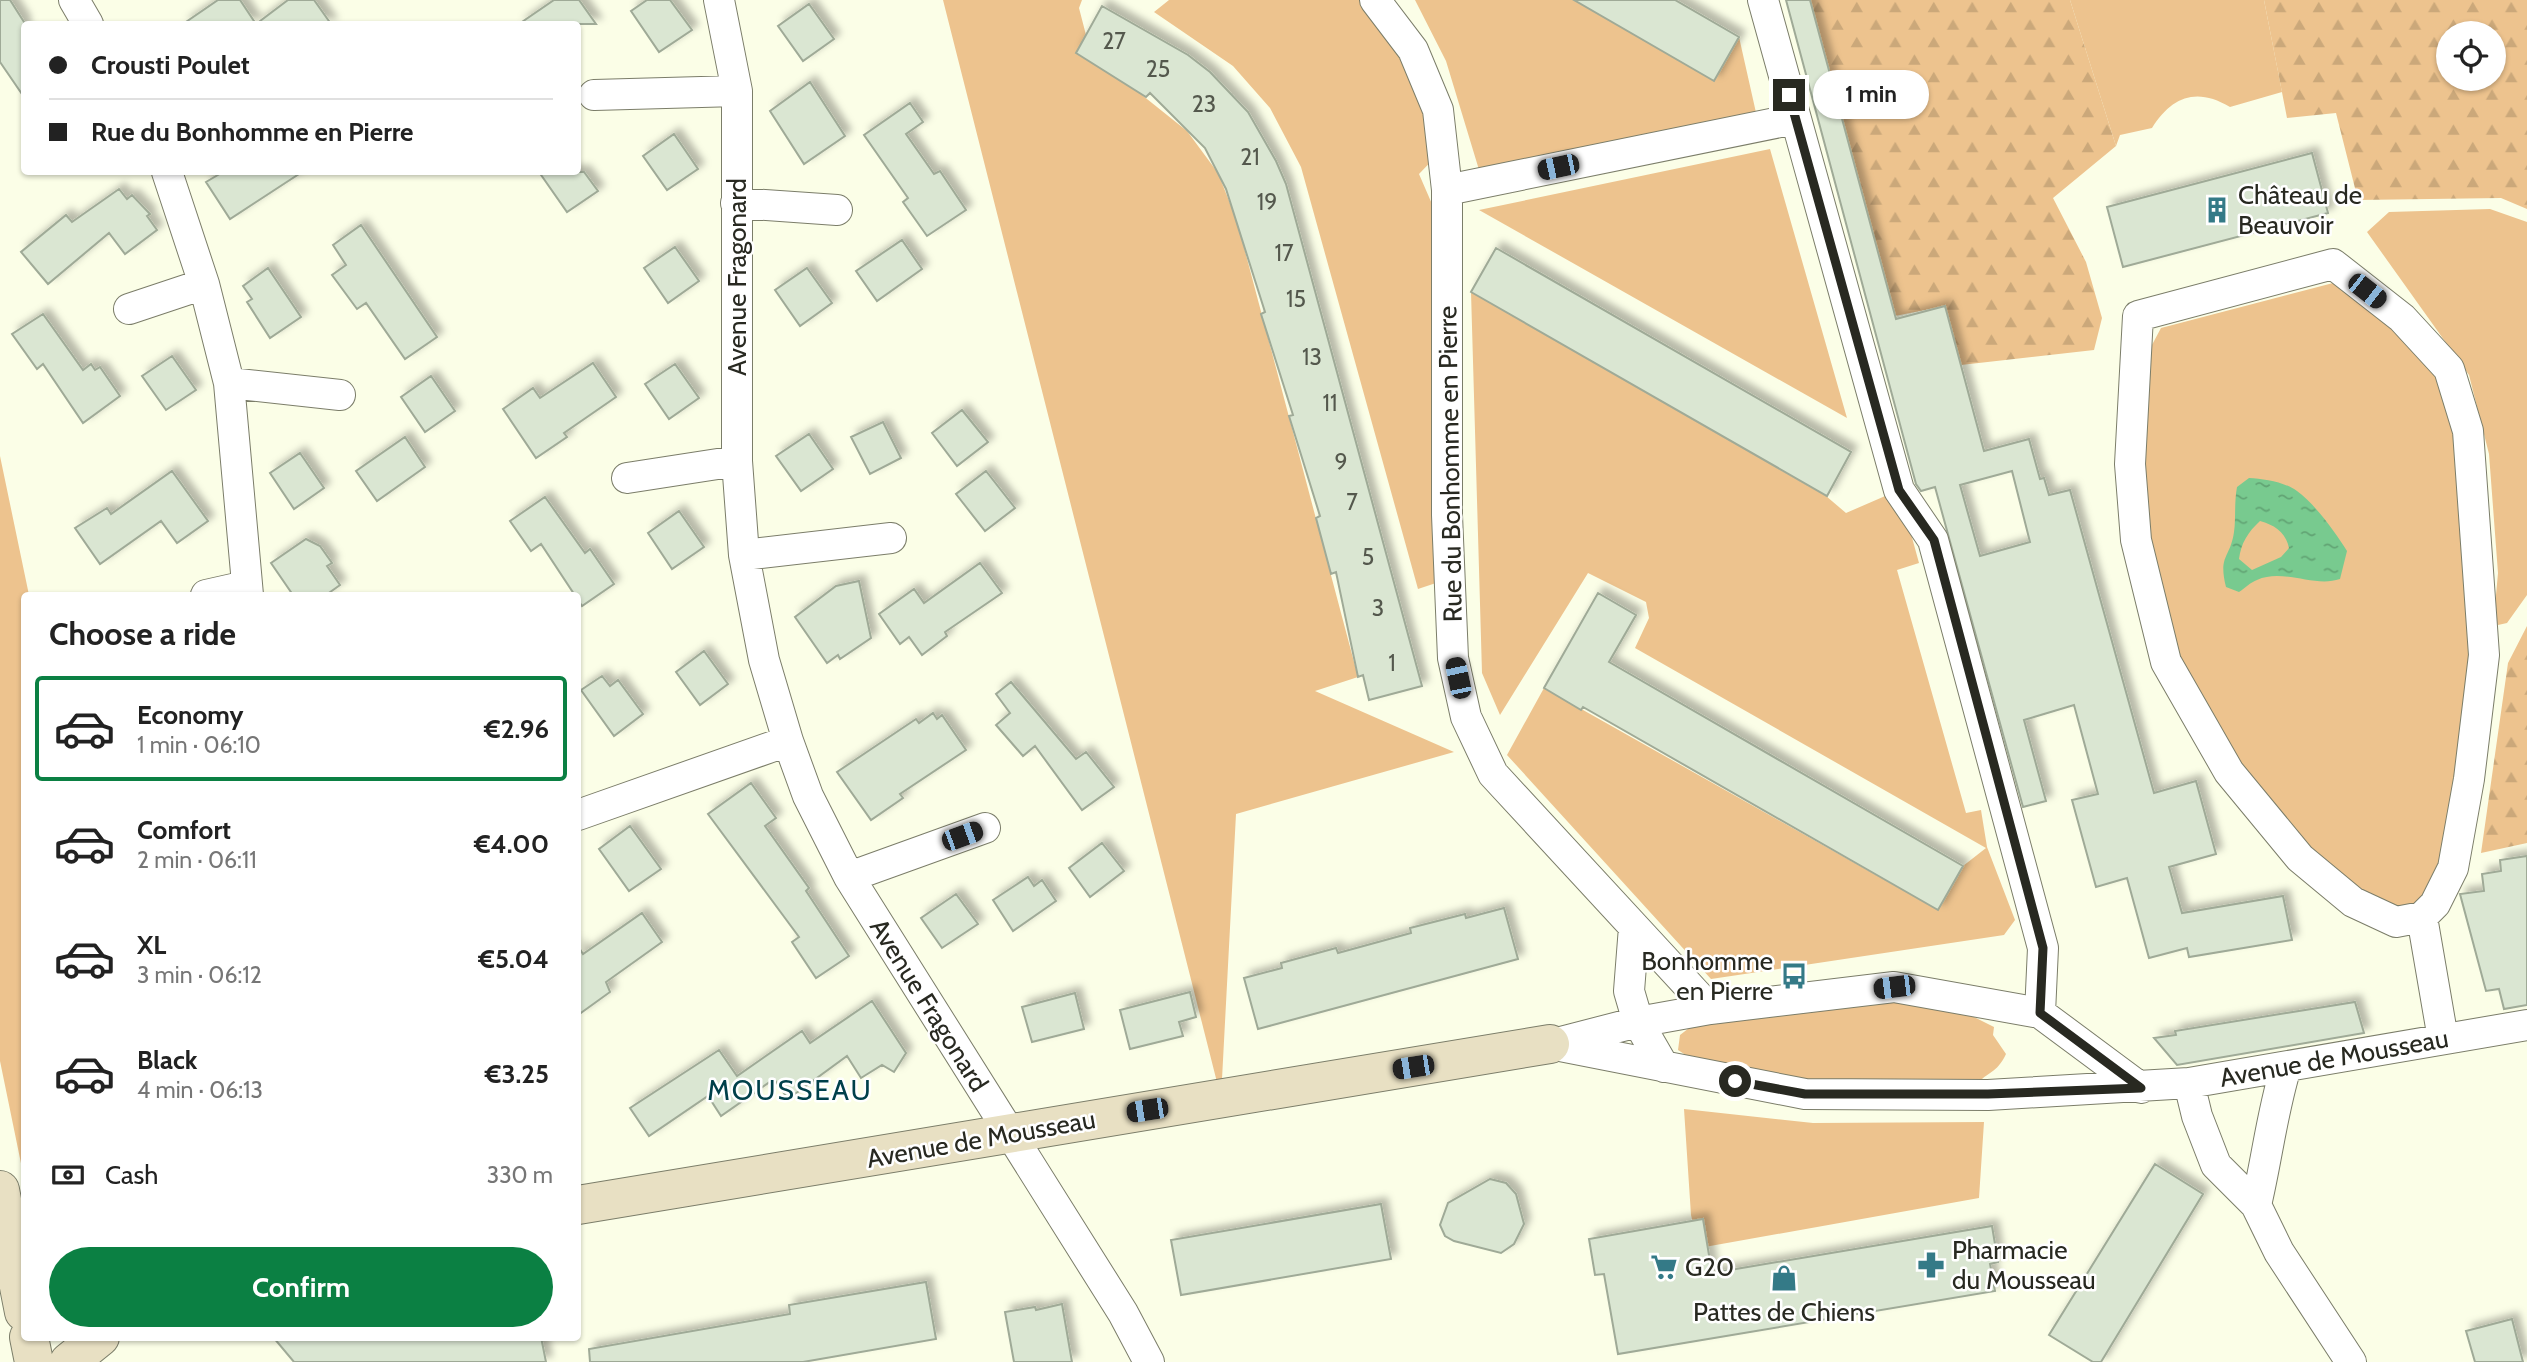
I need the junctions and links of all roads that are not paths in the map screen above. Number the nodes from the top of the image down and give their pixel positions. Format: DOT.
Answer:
graph roads {
  1 [pos="74,0"];
  2 [pos="719,0"];
  3 [pos="1375,0"];
  4 [pos="1763,0"];
  5 [pos="86,21"];
  6 [pos="737,91"];
  7 [pos="594,95"];
  8 [pos="1795,119"];
  9 [pos="168,175"];
  10 [pos="1447,190"];
  11 [pos="736,203"];
  12 [pos="837,209"];
  13 [pos="204,284"];
  14 [pos="129,309"];
  15 [pos="229,383"];
  16 [pos="340,396"];
  17 [pos="737,461"];
  18 [pos="627,478"];
  19 [pos="891,538"];
  20 [pos="744,555"];
  21 [pos="247,591"];
  22 [pos="788,741"];
  23 [pos="581,815"];
  24 [pos="985,828"];
  25 [pos="849,877"];
  26 [pos="2422,916"];
  27 [pos="1634,927"];
  28 [pos="1710,1009"];
  29 [pos="2040,1013"];
  30 [pos="1638,1022"];
  31 [pos="2527,1025"];
  32 [pos="2443,1039"];
  33 [pos="1550,1044"];
  34 [pos="1664,1067"];
  35 [pos="2286,1067"];
  36 [pos="2189,1083"];
  37 [pos="2141,1088"];
  38 [pos="1010,1134"];
  39 [pos="0,1190"];
  40 [pos="581,1205"];
  41 [pos="2256,1205"];
  42 [pos="21,1297"];
  43 [pos="30,1341"];
  44 [pos="95,1341"];
  45 [pos="34,1362"];
  46 [pos="69,1362"];
  47 [pos="1149,1362"];
  48 [pos="2351,1362"];
  1 -- 5 [label="street"];
  2 -- 6 [label="street, Avenue Fragonard"];
  3 -- 10 [label="street, Rue du Bonhomme en Pierre"];
  4 -- 8 [label="street"];
  6 -- 7 [label="street"];
  6 -- 11 [label="street, Avenue Fragonard"];
  8 -- 10 [label="street"];
  8 -- 29 [label="street"];
  9 -- 13 [label="street"];
  10 -- 27 [label="street, Rue du Bonhomme en Pierre"];
  11 -- 12 [label="street"];
  11 -- 17 [label="street, Avenue Fragonard"];
  13 -- 14 [label="street"];
  13 -- 15 [label="street"];
  15 -- 16 [label="street"];
  15 -- 21 [label="street"];
  17 -- 18 [label="street"];
  17 -- 20 [label="street, Avenue Fragonard"];
  19 -- 20 [label="street"];
  20 -- 22 [label="street, Avenue Fragonard"];
  22 -- 23 [label="street"];
  22 -- 25 [label="street, Avenue Fragonard"];
  24 -- 25 [label="street"];
  25 -- 38 [label="street, Avenue Fragonard"];
  26 -- 26 [label="street"];
  26 -- 32 [label="street"];
  27 -- 28 [label="street, Rue du Bonhomme en Pierre"];
  27 -- 30 [label="street"];
  28 -- 29 [label="street, Avenue de Mousseau"];
  28 -- 30 [label="street, Avenue de Mousseau"];
  29 -- 37 [label="street, Avenue de Mousseau"];
  30 -- 33 [label="street, Avenue de Mousseau"];
  30 -- 34 [label="street"];
  31 -- 32 [label="street, Avenue de Mousseau"];
  32 -- 35 [label="street, Avenue de Mousseau"];
  33 -- 34 [label="street, Avenue de Mousseau"];
  33 -- 38 [label="street, Avenue de Mousseau"];
  34 -- 37 [label="street, Avenue de Mousseau"];
  35 -- 36 [label="street, Avenue de Mousseau"];
  35 -- 41 [label="street"];
  36 -- 37 [label="street, Avenue de Mousseau"];
  36 -- 41 [label="street"];
  38 -- 40 [label="street, Avenue de Mousseau"];
  38 -- 47 [label="street, Avenue Fragonard"];
  39 -- 42 [label="street"];
  41 -- 48 [label="street"];
  43 -- 45 [label="street"];
  44 -- 46 [label="street"];
}
